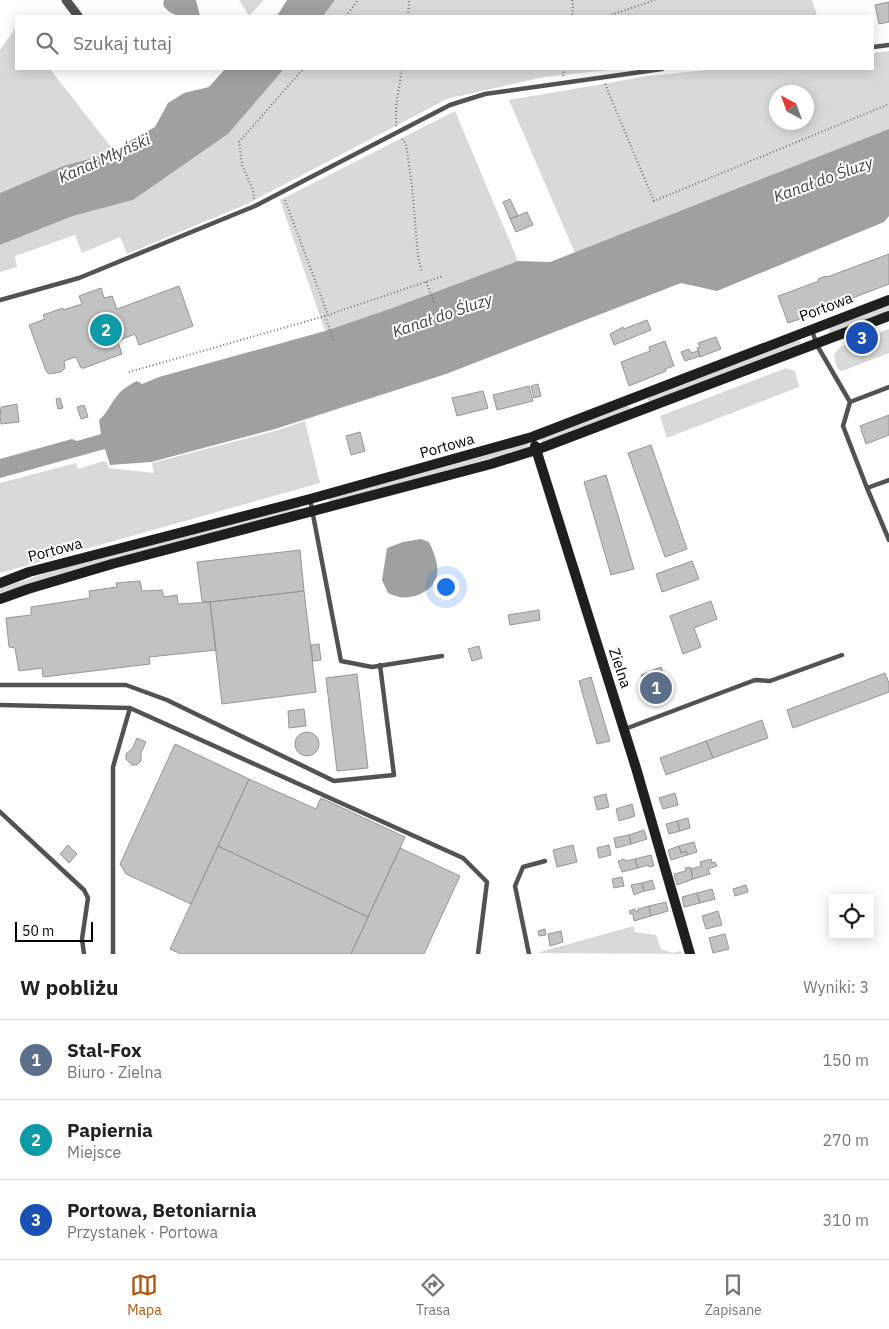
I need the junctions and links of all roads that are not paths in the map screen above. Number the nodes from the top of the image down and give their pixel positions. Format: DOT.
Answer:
graph roads {
  1 [pos="66,0"];
  2 [pos="77,15"];
  3 [pos="889,45"];
  4 [pos="874,47"];
  5 [pos="654,70"];
  6 [pos="0,300"];
  7 [pos="889,300"];
  8 [pos="889,316"];
  9 [pos="811,329"];
  10 [pos="817,344"];
  11 [pos="889,387"];
  12 [pos="636,397"];
  13 [pos="850,402"];
  14 [pos="641,410"];
  15 [pos="532,437"];
  16 [pos="536,450"];
  17 [pos="889,480"];
  18 [pos="867,488"];
  19 [pos="310,499"];
  20 [pos="313,512"];
  21 [pos="882,520"];
  22 [pos="889,525"];
  23 [pos="889,540"];
  24 [pos="0,583"];
  25 [pos="0,599"];
  26 [pos="842,655"];
  27 [pos="442,656"];
  28 [pos="380,665"];
  29 [pos="0,685"];
  30 [pos="0,706"];
  31 [pos="130,708"];
  32 [pos="624,730"];
  33 [pos="0,812"];
  34 [pos="545,861"];
  35 [pos="84,954"];
  36 [pos="113,954"];
  37 [pos="478,954"];
  38 [pos="529,954"];
  39 [pos="690,954"];
  1 -- 2 [label="street"];
  3 -- 4 [label="lane"];
  5 -- 6 [label="lane"];
  7 -- 9 [label="street, Portowa"];
  8 -- 10 [label="street, Portowa"];
  9 -- 10 [label="lane"];
  9 -- 12 [label="street, Portowa"];
  10 -- 13 [label="lane"];
  10 -- 14 [label="street, Portowa"];
  11 -- 13 [label="lane"];
  12 -- 14 [label="street"];
  12 -- 15 [label="street, Portowa"];
  13 -- 18 [label="lane"];
  14 -- 16 [label="street, Portowa"];
  15 -- 16 [label="street, Zielna"];
  15 -- 19 [label="street, Portowa"];
  16 -- 20 [label="street, Portowa"];
  16 -- 32 [label="street, Zielna"];
  17 -- 18 [label="lane"];
  18 -- 21 [label="lane"];
  19 -- 20 [label="lane"];
  19 -- 24 [label="street, Portowa"];
  20 -- 25 [label="street, Portowa"];
  20 -- 28 [label="lane"];
  21 -- 22 [label="lane"];
  21 -- 23 [label="lane"];
  26 -- 32 [label="lane"];
  27 -- 28 [label="lane"];
  28 -- 29 [label="lane"];
  30 -- 31 [label="lane"];
  31 -- 36 [label="lane"];
  31 -- 37 [label="lane"];
  32 -- 39 [label="street, Zielna"];
  33 -- 35 [label="lane"];
  34 -- 38 [label="lane"];
}
